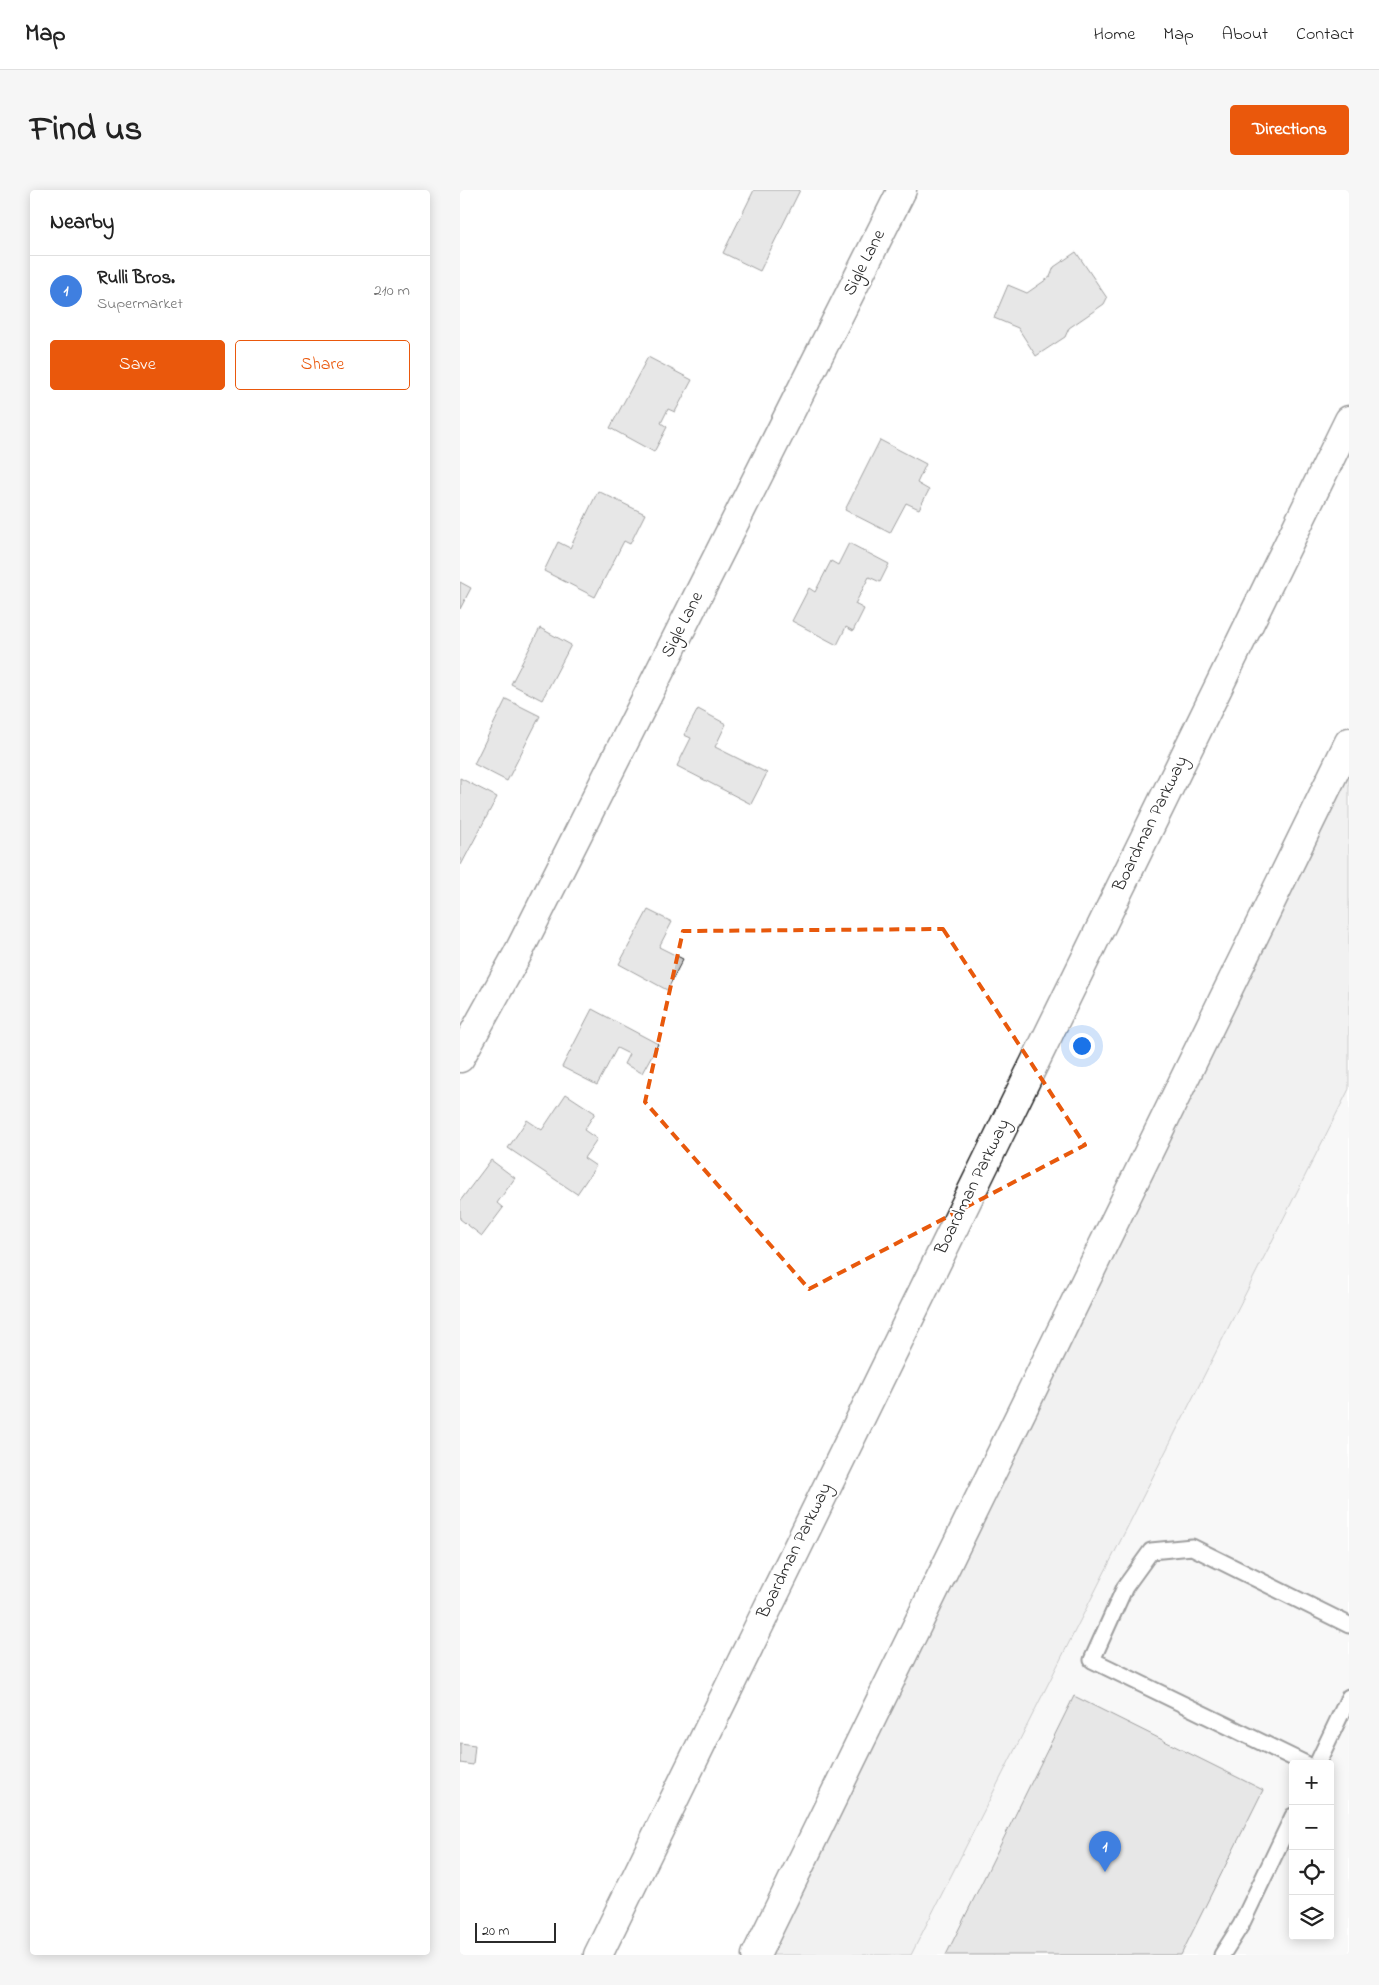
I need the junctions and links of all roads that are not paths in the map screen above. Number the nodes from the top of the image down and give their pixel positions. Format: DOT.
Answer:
graph roads {
  1 [pos="902,190"];
  2 [pos="1349,420"];
  3 [pos="1349,742"];
  4 [pos="460,1058"];
  5 [pos="1349,1625"];
  6 [pos="1349,1697"];
  7 [pos="1298,1760"];
  8 [pos="1320,1760"];
  9 [pos="1289,1824"];
  10 [pos="598,1955"];
  11 [pos="756,1955"];
  12 [pos="1222,1955"];
  1 -- 4 [label="main road, Sigle Lane"];
  2 -- 10 [label="main road, Boardman Parkway"];
  3 -- 11 [label="main road"];
  5 -- 7 [label="lane"];
  6 -- 8 [label="lane"];
  9 -- 12 [label="lane"];
}
